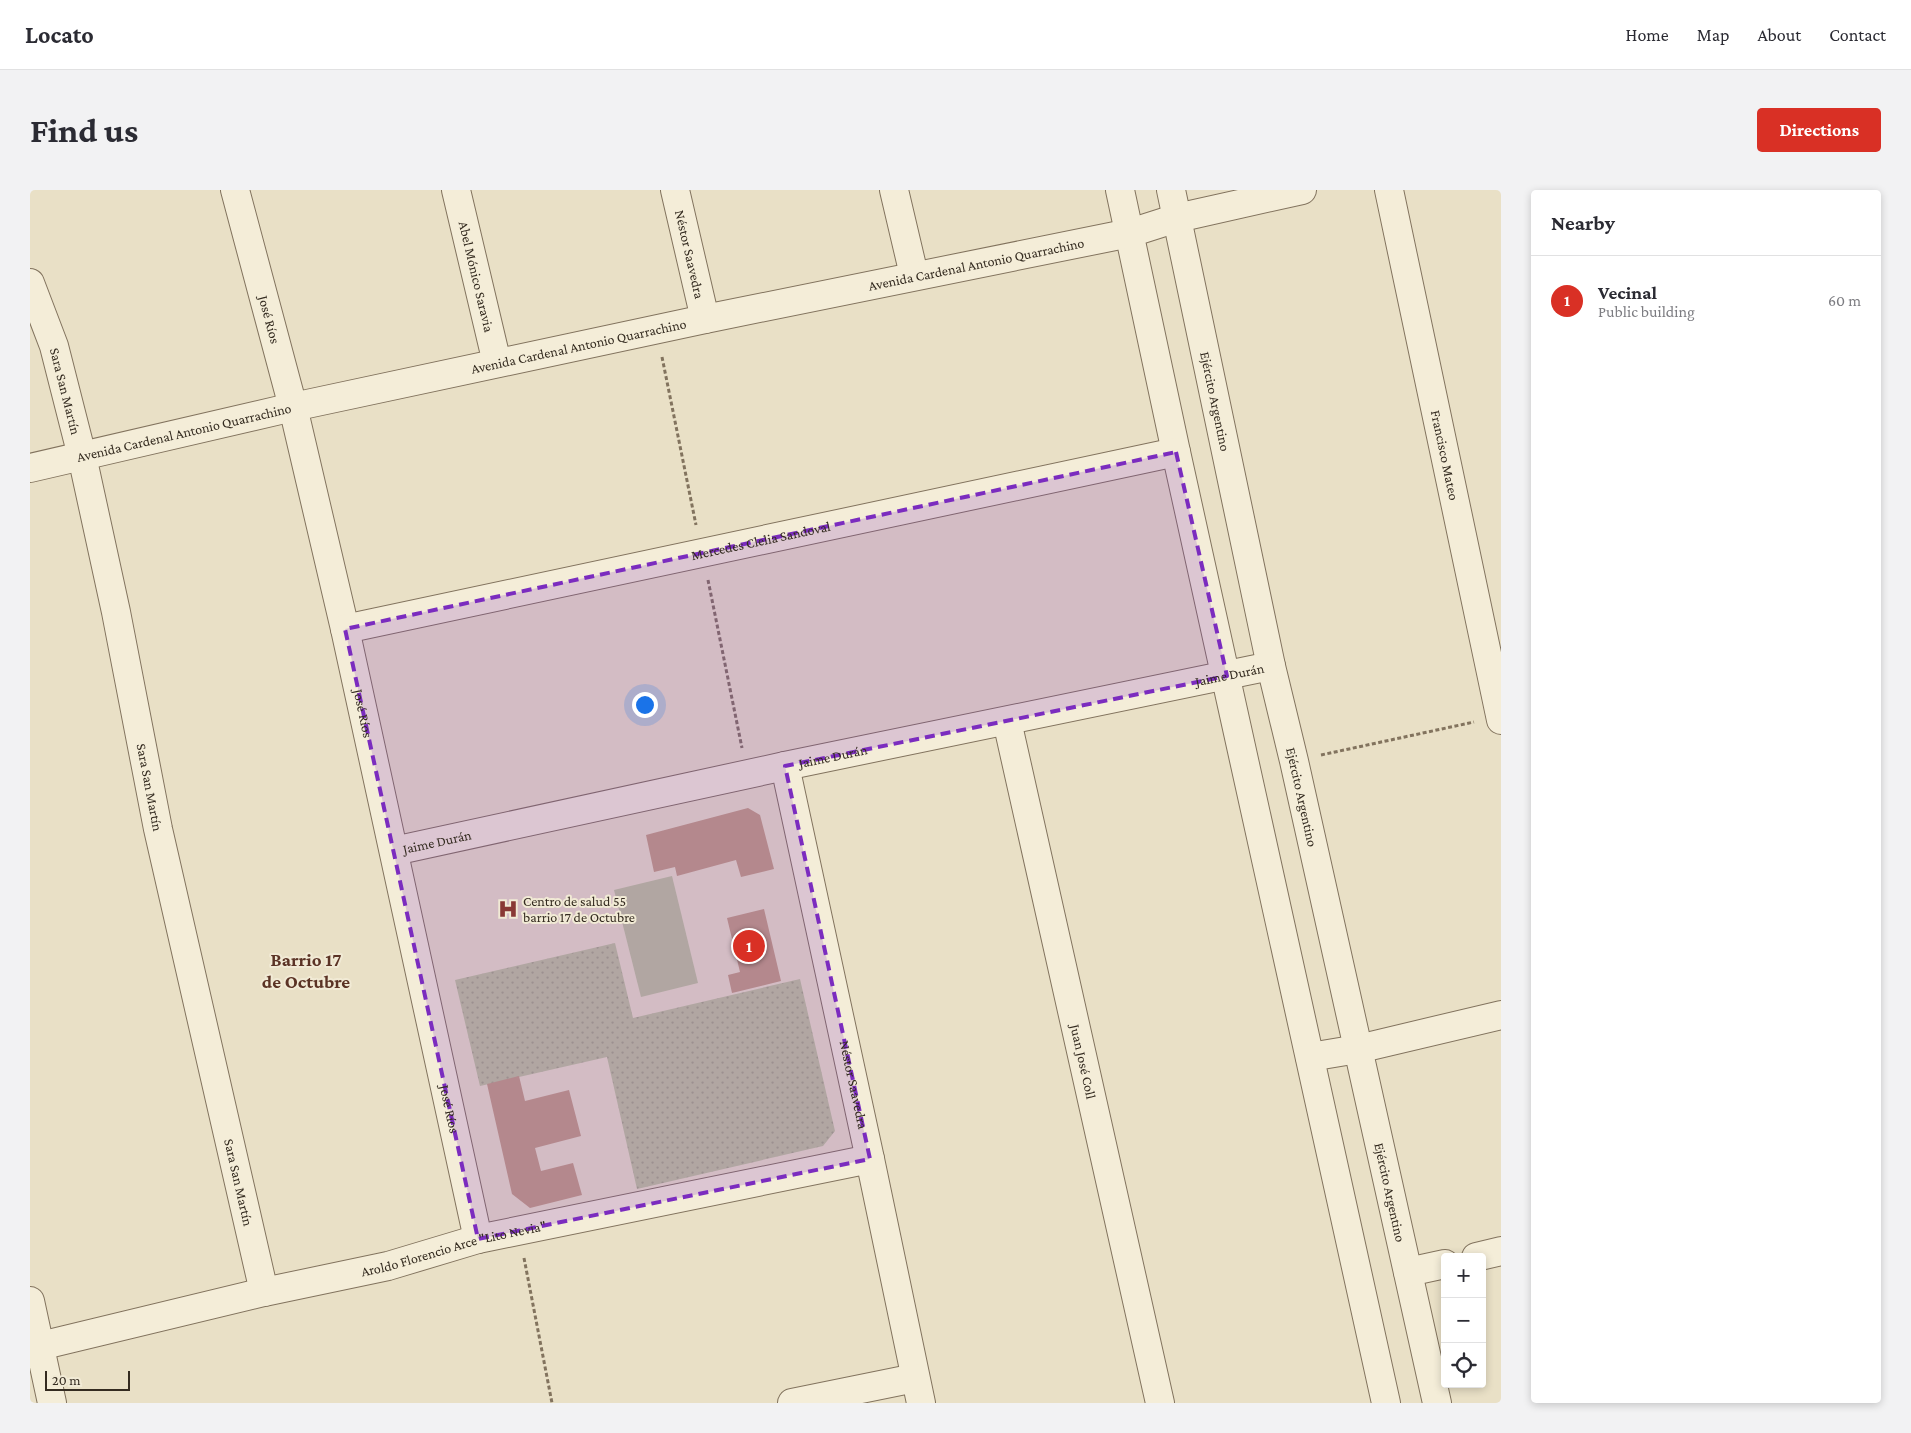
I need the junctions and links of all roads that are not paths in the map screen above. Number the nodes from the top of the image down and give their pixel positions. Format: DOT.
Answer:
graph roads {
  1 [pos="235,190"];
  2 [pos="456,190"];
  3 [pos="676,190"];
  4 [pos="894,190"];
  5 [pos="1120,190"];
  6 [pos="1171,190"];
  7 [pos="1302,190"];
  8 [pos="1389,190"];
  9 [pos="1178,218"];
  10 [pos="1130,232"];
  11 [pos="914,275"];
  12 [pos="30,283"];
  13 [pos="704,319"];
  14 [pos="498,363"];
  15 [pos="293,406"];
  16 [pos="1176,452"];
  17 [pos="82,456"];
  18 [pos="30,468"];
  19 [pos="345,629"];
  20 [pos="1271,666"];
  21 [pos="1226,676"];
  22 [pos="1501,718"];
  23 [pos="1007,721"];
  24 [pos="785,766"];
  25 [pos="394,851"];
  26 [pos="1501,1015"];
  27 [pos="1358,1049"];
  28 [pos="1310,1057"];
  29 [pos="870,1159"];
  30 [pos="478,1239"];
  31 [pos="1501,1251"];
  32 [pos="1486,1255"];
  33 [pos="1441,1265"];
  34 [pos="1408,1272"];
  35 [pos="264,1292"];
  36 [pos="30,1301"];
  37 [pos="40,1346"];
  38 [pos="918,1390"];
  39 [pos="52,1403"];
  40 [pos="792,1403"];
  41 [pos="1160,1403"];
  42 [pos="1386,1403"];
  43 [pos="1437,1403"];
  1 -- 15 [label="street, José Ríos"];
  2 -- 14 [label="street, Abel Mónico Saravia"];
  3 -- 13 [label="street, Néstor Saavedra"];
  4 -- 11 [label="street"];
  5 -- 10 [label="street"];
  6 -- 9 [label="street, Ejército Argentino"];
  7 -- 9 [label="street, Avenida Cardenal Antonio Quarrachino"];
  8 -- 22 [label="street, Francisco Mateo"];
  9 -- 10 [label="street, Avenida Cardenal Antonio Quarrachino"];
  9 -- 20 [label="street, Ejército Argentino"];
  10 -- 11 [label="street, Avenida Cardenal Antonio Quarrachino"];
  10 -- 16 [label="street"];
  11 -- 13 [label="street, Avenida Cardenal Antonio Quarrachino"];
  12 -- 17 [label="street, Sara San Martín"];
  13 -- 14 [label="street, Avenida Cardenal Antonio Quarrachino"];
  14 -- 15 [label="street, Avenida Cardenal Antonio Quarrachino"];
  15 -- 17 [label="street, Avenida Cardenal Antonio Quarrachino"];
  15 -- 19 [label="street, José Ríos"];
  16 -- 19 [label="street, Mercedes Clelia Sandoval"];
  16 -- 21 [label="street"];
  17 -- 18 [label="street, Avenida Cardenal Antonio Quarrachino"];
  17 -- 35 [label="street, Sara San Martín"];
  19 -- 25 [label="street, José Ríos"];
  20 -- 21 [label="street, Jaime Durán"];
  20 -- 27 [label="street, Ejército Argentino"];
  21 -- 23 [label="street, Jaime Durán"];
  21 -- 28 [label="street"];
  23 -- 24 [label="street, Jaime Durán"];
  23 -- 41 [label="street, Juan José Coll"];
  24 -- 25 [label="street, Jaime Durán"];
  24 -- 29 [label="street, Néstor Saavedra"];
  25 -- 30 [label="street, José Ríos"];
  26 -- 27 [label="street"];
  27 -- 28 [label="street"];
  27 -- 34 [label="street, Ejército Argentino"];
  28 -- 42 [label="street"];
  29 -- 30 [label="street, Aroldo Florencio Arce \"Lito Nevia\""];
  29 -- 38 [label="street, Néstor Saavedra"];
  30 -- 35 [label="street, Aroldo Florencio Arce \"Lito Nevia\""];
  31 -- 32 [label="street"];
  33 -- 34 [label="street"];
  34 -- 43 [label="street, Ejército Argentino"];
  35 -- 37 [label="street, Aroldo Florencio Arce \"Lito Nevia\""];
  36 -- 37 [label="street"];
  37 -- 39 [label="street"];
  38 -- 40 [label="street"];
}
